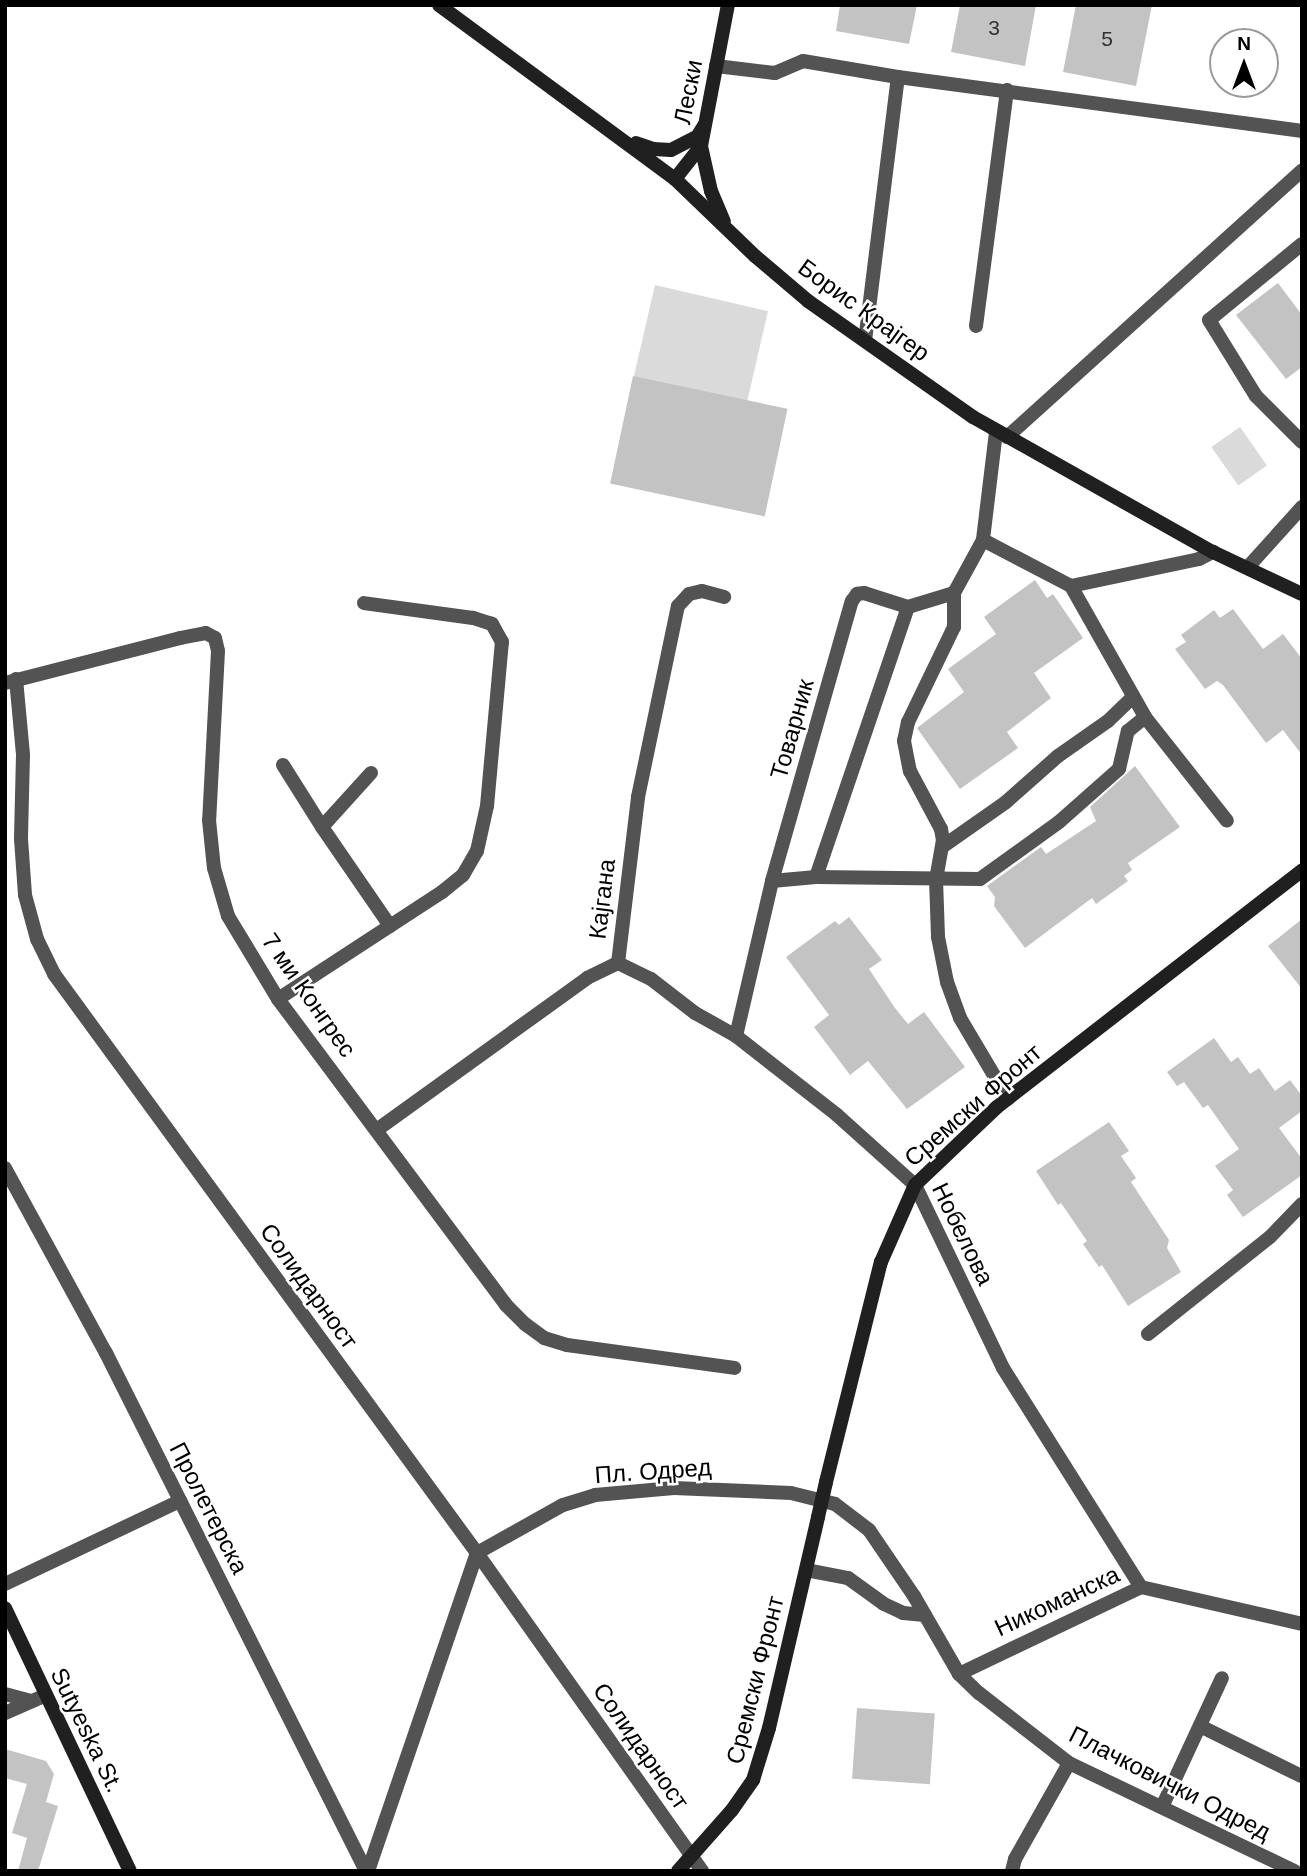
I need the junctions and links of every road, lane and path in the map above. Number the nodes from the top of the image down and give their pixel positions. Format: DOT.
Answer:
graph roads {
  1 [pos="439,5"];
  2 [pos="729,5"];
  3 [pos="716,66"];
  4 [pos="898,77"];
  5 [pos="1007,90"];
  6 [pos="1302,131"];
  7 [pos="619,136"];
  8 [pos="703,137"];
  9 [pos="1302,170"];
  10 [pos="673,177"];
  11 [pos="728,229"];
  12 [pos="1302,244"];
  13 [pos="976,326"];
  14 [pos="865,341"];
  15 [pos="1001,434"];
  16 [pos="1302,442"];
  17 [pos="1302,507"];
  18 [pos="983,540"];
  19 [pos="1213,552"];
  20 [pos="1009,553"];
  21 [pos="973,558"];
  22 [pos="1248,567"];
  23 [pos="1070,586"];
  24 [pos="954,593"];
  25 [pos="1302,594"];
  26 [pos="724,597"];
  27 [pos="364,603"];
  28 [pos="908,607"];
  29 [pos="11,681"];
  30 [pos="1133,697"];
  31 [pos="1145,717"];
  32 [pos="283,765"];
  33 [pos="371,773"];
  34 [pos="1227,821"];
  35 [pos="322,827"];
  36 [pos="942,847"];
  37 [pos="1302,870"];
  38 [pos="816,877"];
  39 [pos="936,879"];
  40 [pos="772,881"];
  41 [pos="390,926"];
  42 [pos="618,962"];
  43 [pos="278,999"];
  44 [pos="736,1036"];
  45 [pos="1009,1099"];
  46 [pos="378,1129"];
  47 [pos="5,1168"];
  48 [pos="915,1185"];
  49 [pos="1302,1204"];
  50 [pos="1148,1334"];
  51 [pos="734,1368"];
  52 [pos="762,1491"];
  53 [pos="180,1501"];
  54 [pos="477,1553"];
  55 [pos="806,1570"];
  56 [pos="5,1584"];
  57 [pos="1141,1587"];
  58 [pos="5,1608"];
  59 [pos="925,1615"];
  60 [pos="1302,1625"];
  61 [pos="959,1674"];
  62 [pos="1222,1678"];
  63 [pos="5,1694"];
  64 [pos="38,1699"];
  65 [pos="5,1713"];
  66 [pos="1200,1726"];
  67 [pos="1069,1763"];
  68 [pos="1301,1776"];
  69 [pos="1162,1807"];
  70 [pos="691,1857"];
  71 [pos="130,1871"];
  72 [pos="367,1871"];
  73 [pos="678,1871"];
  74 [pos="702,1871"];
  75 [pos="1012,1871"];
  76 [pos="1294,1871"];
  1 -- 7 [label="street, Борис Крајгер"];
  2 -- 3 [label="street, Лески"];
  3 -- 4 [label="street"];
  3 -- 8 [label="street, Лески"];
  4 -- 5 [label="street"];
  4 -- 14 [label="street"];
  5 -- 6 [label="street"];
  5 -- 13 [label="street"];
  7 -- 8 [label="street"];
  7 -- 10 [label="street, Борис Крајгер"];
  8 -- 10 [label="street, Лески"];
  8 -- 11 [label="street"];
  9 -- 15 [label="street"];
  10 -- 11 [label="street, Борис Крајгер"];
  11 -- 14 [label="street, Борис Крајгер"];
  12 -- 16 [label="street"];
  14 -- 15 [label="street, Борис Крајгер"];
  15 -- 18 [label="street"];
  15 -- 19 [label="street, Борис Крајгер"];
  17 -- 22 [label="street"];
  18 -- 20 [label="street"];
  18 -- 21 [label="street"];
  19 -- 22 [label="street, Борис Крајгер"];
  19 -- 23 [label="street"];
  20 -- 21 [label="street"];
  20 -- 23 [label="street"];
  21 -- 24 [label="street"];
  22 -- 25 [label="street, Борис Крајгер"];
  23 -- 30 [label="street"];
  24 -- 28 [label="street"];
  24 -- 36 [label="street"];
  26 -- 42 [label="street, Кајгана"];
  27 -- 41 [label="street"];
  28 -- 38 [label="street"];
  28 -- 40 [label="street, Товарник"];
  29 -- 43 [label="street, 7 ми Конгрес"];
  29 -- 54 [label="street, Солидарност"];
  30 -- 31 [label="street"];
  30 -- 36 [label="street"];
  31 -- 34 [label="street"];
  31 -- 39 [label="street"];
  32 -- 35 [label="street"];
  33 -- 35 [label="street"];
  35 -- 41 [label="street"];
  36 -- 39 [label="street"];
  37 -- 45 [label="street, Сремски Фронт"];
  38 -- 39 [label="street"];
  38 -- 40 [label="street"];
  39 -- 45 [label="street"];
  40 -- 44 [label="street, Товарник"];
  41 -- 43 [label="street"];
  42 -- 44 [label="street, Нобелова"];
  42 -- 46 [label="street, Кајгана"];
  43 -- 46 [label="street, 7 ми Конгрес"];
  44 -- 48 [label="street, Нобелова"];
  45 -- 48 [label="street, Сремски Фронт"];
  46 -- 51 [label="street, 7 ми Конгрес"];
  47 -- 53 [label="street, Пролетерска"];
  48 -- 55 [label="street, Сремски Фронт, bridge"];
  48 -- 57 [label="street, Нобелова"];
  49 -- 50 [label="street"];
  52 -- 54 [label="street, Пл. Одред"];
  52 -- 59 [label="street, Плачковички Одред"];
  53 -- 56 [label="street"];
  53 -- 72 [label="street, Пролетерска"];
  54 -- 70 [label="street, Солидарност"];
  54 -- 72 [label="street, Пролетерска"];
  55 -- 59 [label="street"];
  55 -- 70 [label="street, Сремски Фронт"];
  57 -- 60 [label="street, Никоманска"];
  57 -- 61 [label="street, Никоманска"];
  58 -- 64 [label="street, Sutyeska St."];
  59 -- 61 [label="street, Плачковички Одред"];
  61 -- 67 [label="street, Плачковички Одред"];
  62 -- 66 [label="street"];
  63 -- 64 [label="street"];
  64 -- 65 [label="street"];
  64 -- 71 [label="street, Sutyeska St."];
  66 -- 68 [label="street"];
  66 -- 69 [label="street"];
  67 -- 69 [label="street, Плачковички Одред"];
  67 -- 75 [label="street"];
  69 -- 76 [label="street, Плачковички Одред"];
  70 -- 73 [label="street, Сремски Фронт"];
  70 -- 74 [label="street, Солидарност"];
}
